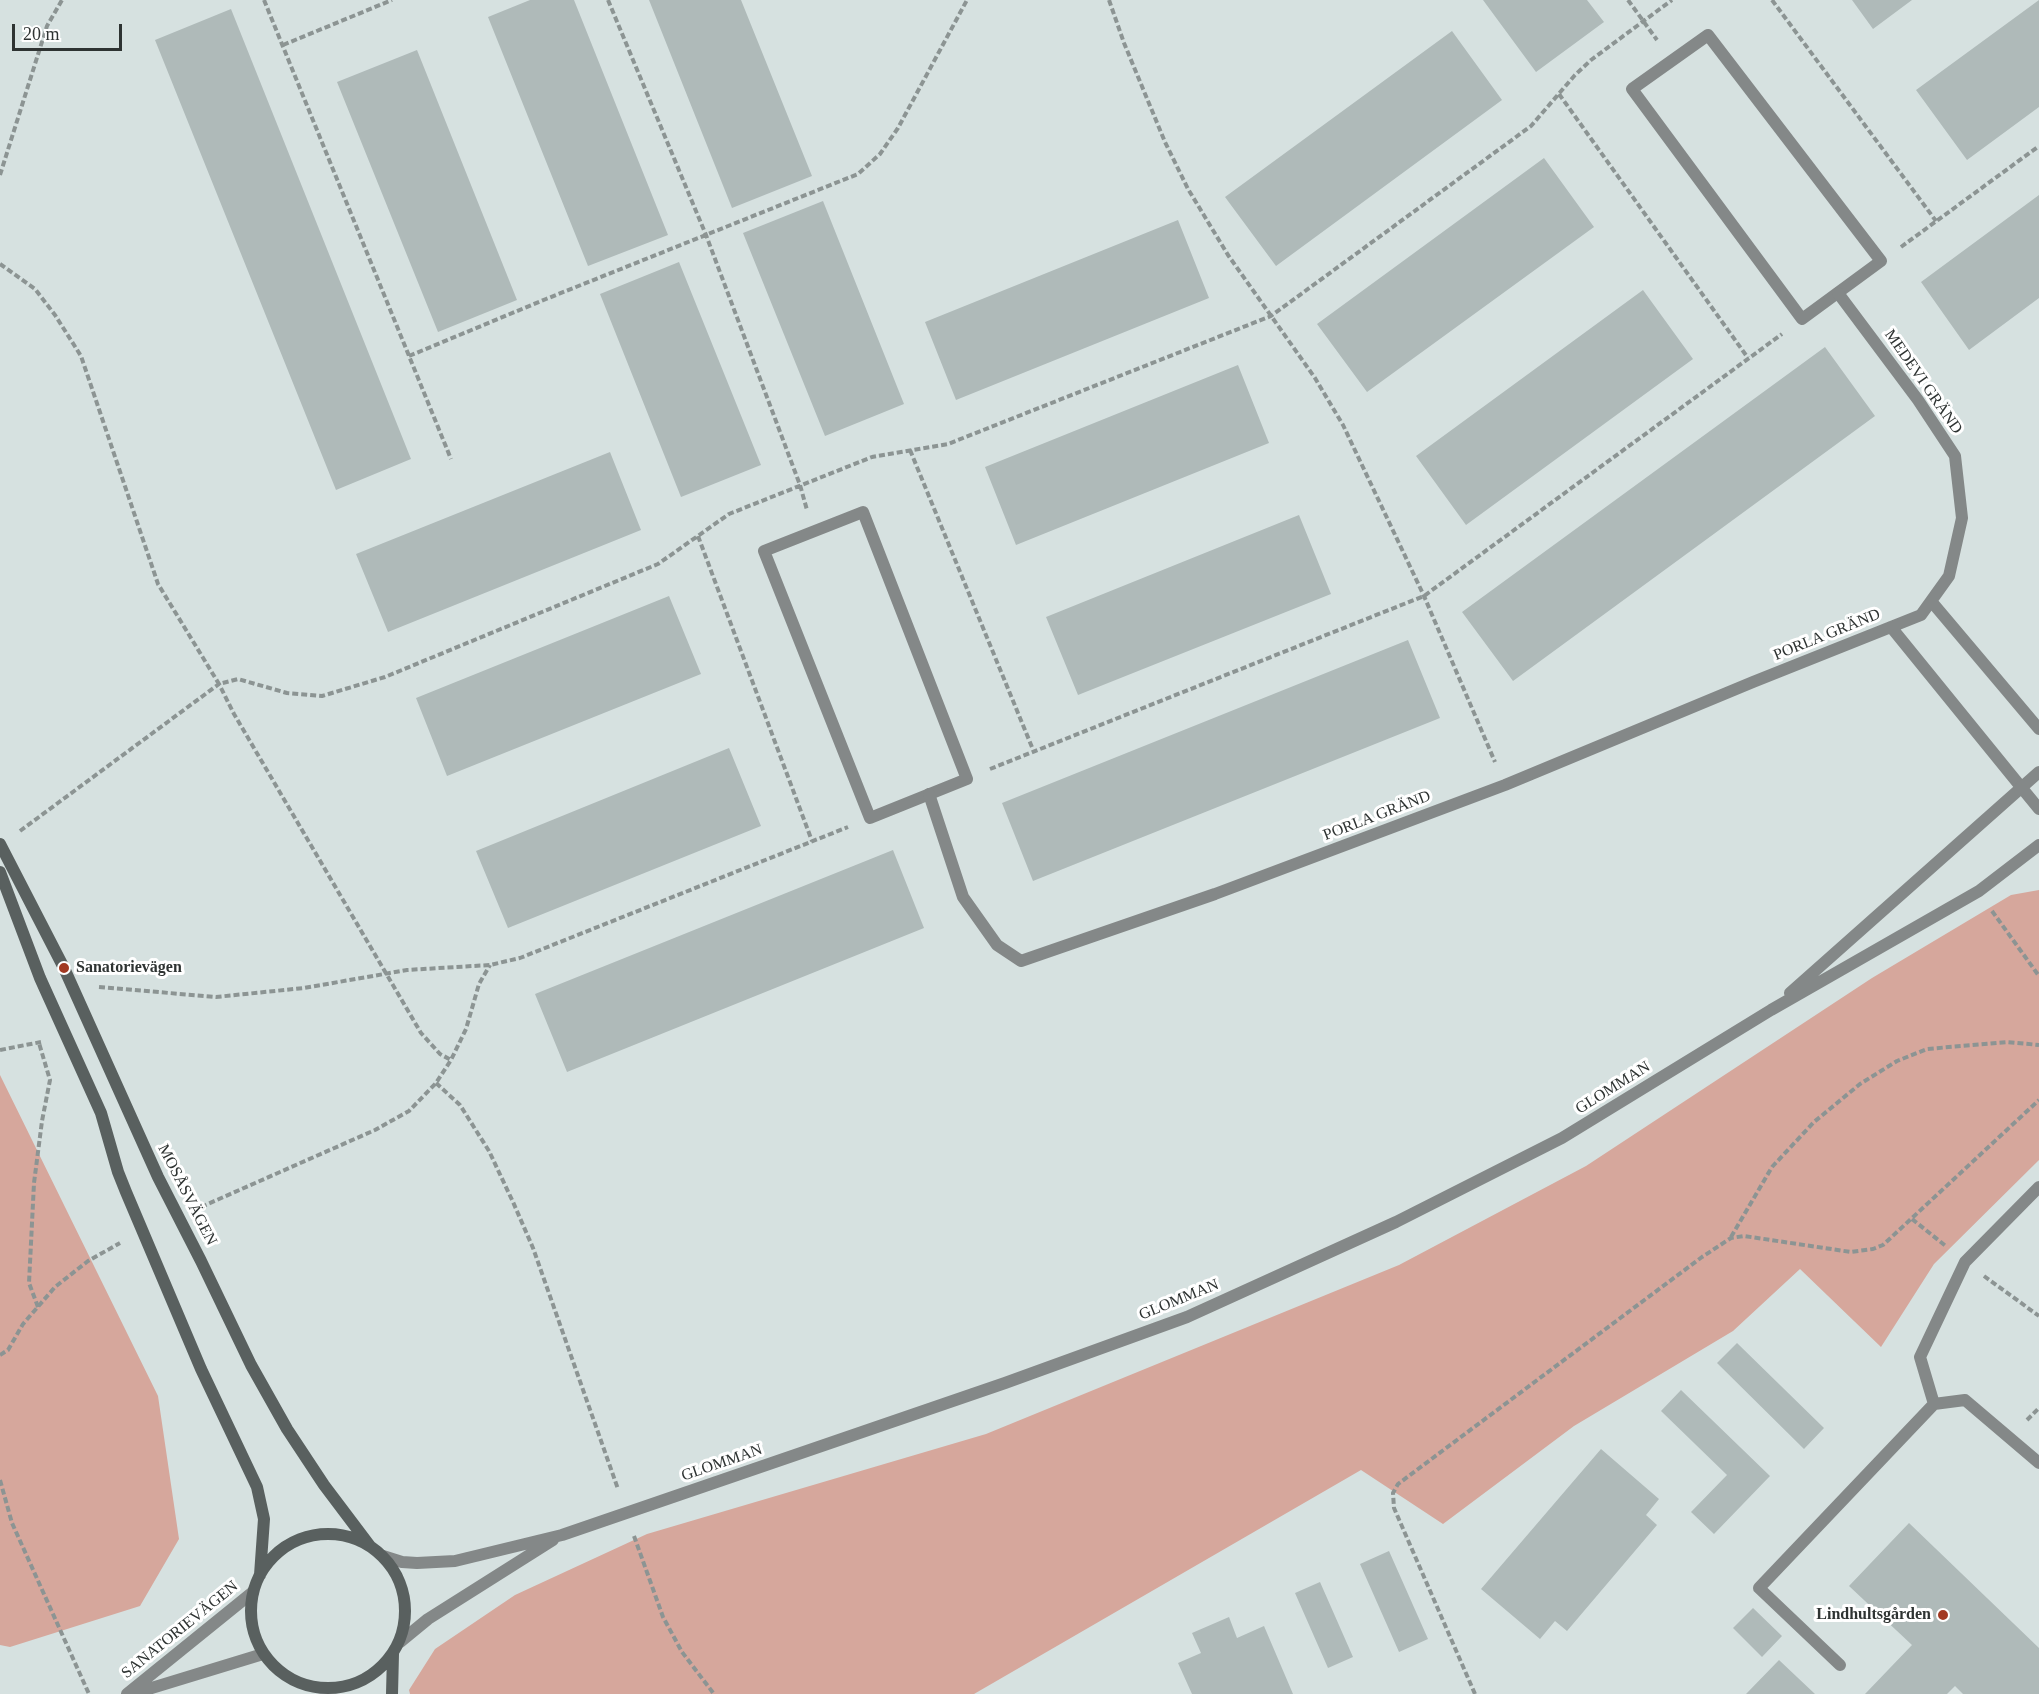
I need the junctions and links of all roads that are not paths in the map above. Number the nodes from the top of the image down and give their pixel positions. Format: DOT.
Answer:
graph roads {
  1 [pos="1838,293"];
  2 [pos="1931,601"];
  3 [pos="1921,615"];
  4 [pos="1891,627"];
  5 [pos="2039,729"];
  6 [pos="2039,772"];
  7 [pos="2021,788"];
  8 [pos="929,794"];
  9 [pos="2039,809"];
  10 [pos="0,845"];
  11 [pos="2039,845"];
  12 [pos="0,872"];
  13 [pos="1771,1010"];
  14 [pos="2039,1187"];
  15 [pos="1934,1404"];
  16 [pos="2039,1463"];
  17 [pos="562,1535"];
  18 [pos="370,1546"];
  19 [pos="383,1556"];
  20 [pos="260,1575"];
  21 [pos="253,1592"];
  22 [pos="400,1642"];
  23 [pos="263,1654"];
  24 [pos="393,1654"];
  25 [pos="1840,1665"];
  26 [pos="284,1675"];
  27 [pos="130,1694"];
  28 [pos="298,1694"];
  29 [pos="392,1694"];
  1 -- 1 [label="street"];
  1 -- 2 [label="street, MEDEVI GRÄND"];
  2 -- 3 [label="street, MEDEVI GRÄND"];
  2 -- 5 [label="street"];
  3 -- 4 [label="street, PORLA GRÄND"];
  4 -- 7 [label="street"];
  4 -- 8 [label="street, PORLA GRÄND"];
  6 -- 7 [label="street, GLOMMAN"];
  7 -- 9 [label="street"];
  7 -- 13 [label="street, GLOMMAN"];
  8 -- 8 [label="street"];
  10 -- 18 [label="main road, MOSÅSVÄGEN"];
  11 -- 13 [label="street, GLOMMAN"];
  12 -- 20 [label="main road"];
  13 -- 17 [label="street, GLOMMAN"];
  14 -- 15 [label="street"];
  15 -- 16 [label="street"];
  15 -- 25 [label="street"];
  17 -- 19 [label="street, GLOMMAN"];
  17 -- 22 [label="street, GLOMMAN"];
  18 -- 19 [label="main road"];
  18 -- 20 [label="main road"];
  19 -- 22 [label="main road"];
  20 -- 21 [label="main road"];
  21 -- 23 [label="main road"];
  21 -- 27 [label="street, SANATORIEVÄGEN"];
  22 -- 24 [label="main road"];
  23 -- 26 [label="main road"];
  23 -- 27 [label="street, SANATORIEVÄGEN"];
  24 -- 26 [label="main road"];
  24 -- 29 [label="main road"];
  26 -- 28 [label="main road"];
}
